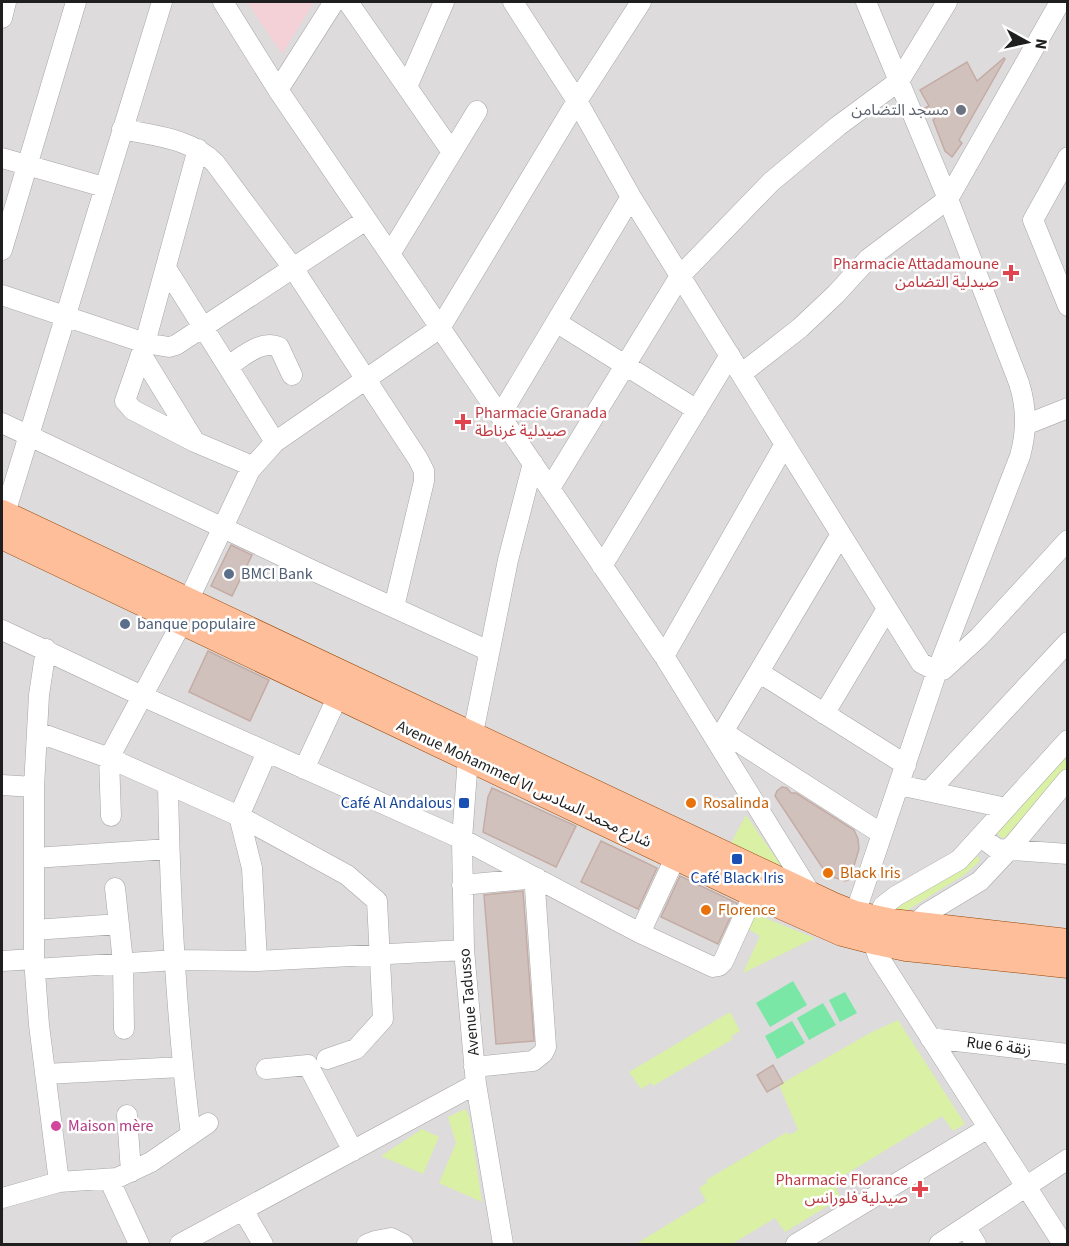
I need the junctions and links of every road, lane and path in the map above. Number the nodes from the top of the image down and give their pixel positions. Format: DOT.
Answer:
graph roads {
  1 [pos="6,2"];
  2 [pos="76,2"];
  3 [pos="162,2"];
  4 [pos="223,2"];
  5 [pos="334,2"];
  6 [pos="348,2"];
  7 [pos="444,2"];
  8 [pos="641,2"];
  9 [pos="866,2"];
  10 [pos="947,2"];
  11 [pos="517,4"];
  12 [pos="1060,12"];
  13 [pos="2,18"];
  14 [pos="899,81"];
  15 [pos="407,87"];
  16 [pos="278,90"];
  17 [pos="577,101"];
  18 [pos="477,111"];
  19 [pos="122,129"];
  20 [pos="198,149"];
  21 [pos="452,152"];
  22 [pos="1068,157"];
  23 [pos="2,158"];
  24 [pos="27,165"];
  25 [pos="104,187"];
  26 [pos="631,197"];
  27 [pos="948,199"];
  28 [pos="366,220"];
  29 [pos="2,250"];
  30 [pos="390,254"];
  31 [pos="166,268"];
  32 [pos="293,268"];
  33 [pos="680,276"];
  34 [pos="2,295"];
  35 [pos="1068,306"];
  36 [pos="64,317"];
  37 [pos="556,322"];
  38 [pos="202,326"];
  39 [pos="440,328"];
  40 [pos="143,349"];
  41 [pos="730,355"];
  42 [pos="228,366"];
  43 [pos="625,366"];
  44 [pos="741,374"];
  45 [pos="292,375"];
  46 [pos="366,381"];
  47 [pos="1068,408"];
  48 [pos="697,410"];
  49 [pos="501,414"];
  50 [pos="2,423"];
  51 [pos="1025,425"];
  52 [pos="29,436"];
  53 [pos="195,442"];
  54 [pos="275,442"];
  55 [pos="785,444"];
  56 [pos="533,463"];
  57 [pos="252,466"];
  58 [pos="550,488"];
  59 [pos="2,521"];
  60 [pos="222,527"];
  61 [pos="841,534"];
  62 [pos="1068,540"];
  63 [pos="603,566"];
  64 [pos="394,607"];
  65 [pos="887,609"];
  66 [pos="185,611"];
  67 [pos="2,630"];
  68 [pos="1068,642"];
  69 [pos="46,649"];
  70 [pos="489,651"];
  71 [pos="664,656"];
  72 [pos="937,671"];
  73 [pos="760,673"];
  74 [pos="142,696"];
  75 [pos="338,696"];
  76 [pos="824,714"];
  77 [pos="37,732"];
  78 [pos="718,733"];
  79 [pos="1068,740"];
  80 [pos="471,747"];
  81 [pos="267,752"];
  82 [pos="109,758"];
  83 [pos="906,765"];
  84 [pos="304,769"];
  85 [pos="1068,779"];
  86 [pos="168,784"];
  87 [pos="2,785"];
  88 [pos="899,785"];
  89 [pos="34,787"];
  90 [pos="929,791"];
  91 [pos="1006,808"];
  92 [pos="111,816"];
  93 [pos="239,816"];
  94 [pos="882,834"];
  95 [pos="981,837"];
  96 [pos="462,839"];
  97 [pos="169,849"];
  98 [pos="1008,851"];
  99 [pos="1068,854"];
  100 [pos="676,856"];
  101 [pos="34,858"];
  102 [pos="537,878"];
  103 [pos="462,885"];
  104 [pos="115,888"];
  105 [pos="754,894"];
  106 [pos="811,894"];
  107 [pos="119,924"];
  108 [pos="868,925"];
  109 [pos="34,930"];
  110 [pos="640,933"];
  111 [pos="910,936"];
  112 [pos="1068,942"];
  113 [pos="464,950"];
  114 [pos="380,955"];
  115 [pos="176,960"];
  116 [pos="2,961"];
  117 [pos="257,961"];
  118 [pos="123,962"];
  119 [pos="34,964"];
  120 [pos="1068,965"];
  121 [pos="124,1029"];
  122 [pos="930,1038"];
  123 [pos="1067,1055"];
  124 [pos="327,1059"];
  125 [pos="182,1067"];
  126 [pos="266,1069"];
  127 [pos="45,1074"];
  128 [pos="475,1075"];
  129 [pos="127,1115"];
  130 [pos="208,1123"];
  131 [pos="988,1128"];
  132 [pos="191,1136"];
  133 [pos="354,1151"];
  134 [pos="1068,1159"];
  135 [pos="131,1172"];
  136 [pos="109,1179"];
  137 [pos="59,1182"];
  138 [pos="1026,1188"];
  139 [pos="2,1198"];
  140 [pos="243,1210"];
  141 [pos="971,1236"];
  142 [pos="817,1239"];
  143 [pos="139,1245"];
  144 [pos="180,1245"];
  145 [pos="263,1245"];
  146 [pos="367,1245"];
  147 [pos="403,1245"];
  148 [pos="503,1245"];
  149 [pos="796,1245"];
  150 [pos="939,1245"];
  151 [pos="1063,1245"];
  1 -- 13 [label="street"];
  2 -- 24 [label="street"];
  3 -- 19 [label="street"];
  4 -- 16 [label="street"];
  5 -- 16 [label="street"];
  6 -- 15 [label="street"];
  7 -- 15 [label="street"];
  8 -- 17 [label="street"];
  9 -- 14 [label="street"];
  10 -- 14 [label="street"];
  11 -- 17 [label="street"];
  12 -- 27 [label="street"];
  14 -- 27 [label="street"];
  14 -- 33 [label="street"];
  15 -- 21 [label="street"];
  16 -- 28 [label="street"];
  17 -- 26 [label="street"];
  17 -- 39 [label="street"];
  18 -- 21 [label="street"];
  19 -- 20 [label="street"];
  19 -- 25 [label="street"];
  20 -- 31 [label="street"];
  20 -- 32 [label="street"];
  21 -- 30 [label="street"];
  22 -- 35 [label="street"];
  23 -- 24 [label="street"];
  24 -- 25 [label="street"];
  24 -- 29 [label="street"];
  25 -- 36 [label="street"];
  26 -- 33 [label="street"];
  26 -- 37 [label="street"];
  27 -- 44 [label="street"];
  27 -- 51 [label="street"];
  28 -- 30 [label="street"];
  28 -- 32 [label="street"];
  30 -- 39 [label="street"];
  31 -- 38 [label="street"];
  31 -- 40 [label="street"];
  32 -- 38 [label="street"];
  32 -- 46 [label="street"];
  33 -- 41 [label="street"];
  33 -- 43 [label="street"];
  34 -- 36 [label="street"];
  36 -- 40 [label="street"];
  36 -- 52 [label="street"];
  37 -- 43 [label="street"];
  37 -- 49 [label="street"];
  38 -- 40 [label="street"];
  38 -- 42 [label="street"];
  39 -- 46 [label="street"];
  39 -- 49 [label="street"];
  40 -- 53 [label="street"];
  40 -- 53 [label="street"];
  41 -- 44 [label="street"];
  41 -- 48 [label="street"];
  42 -- 45 [label="street"];
  42 -- 54 [label="street"];
  43 -- 48 [label="street"];
  43 -- 58 [label="street"];
  44 -- 55 [label="street"];
  46 -- 54 [label="street"];
  46 -- 64 [label="street"];
  47 -- 51 [label="street"];
  48 -- 63 [label="street"];
  49 -- 56 [label="street"];
  50 -- 52 [label="street"];
  51 -- 72 [label="street"];
  52 -- 59 [label="street"];
  52 -- 60 [label="street"];
  53 -- 57 [label="street"];
  54 -- 57 [label="street"];
  55 -- 61 [label="street"];
  55 -- 71 [label="street"];
  56 -- 58 [label="street"];
  56 -- 70 [label="street, Avenue Tadusso"];
  57 -- 60 [label="street"];
  58 -- 63 [label="street"];
  59 -- 66 [label="main road, Avenue Mohammed VI شارع محمد السادس"];
  60 -- 64 [label="street"];
  60 -- 66 [label="street"];
  61 -- 65 [label="street"];
  61 -- 73 [label="street"];
  62 -- 72 [label="street"];
  63 -- 71 [label="street"];
  64 -- 70 [label="street"];
  65 -- 72 [label="street"];
  65 -- 76 [label="street"];
  66 -- 74 [label="street"];
  66 -- 75 [label="main road, Avenue Mohammed VI شارع محمد السادس"];
  66 -- 80 [label="main road, Avenue Mohammed VI شارع محمد السادس"];
  67 -- 69 [label="street"];
  68 -- 90 [label="street"];
  69 -- 74 [label="street"];
  69 -- 77 [label="street"];
  70 -- 80 [label="street, Avenue Tadusso"];
  71 -- 78 [label="street"];
  72 -- 83 [label="street"];
  73 -- 76 [label="street"];
  73 -- 78 [label="street"];
  74 -- 81 [label="street"];
  74 -- 82 [label="street"];
  75 -- 80 [label="main road, Avenue Mohammed VI شارع محمد السادس"];
  75 -- 84 [label="street"];
  76 -- 83 [label="street"];
  77 -- 82 [label="street"];
  77 -- 89 [label="street"];
  78 -- 94 [label="street"];
  78 -- 106 [label="street"];
  79 -- 91 [label="street"];
  80 -- 96 [label="street, Avenue Tadusso"];
  80 -- 100 [label="main road, Avenue Mohammed VI شارع محمد السادس"];
  80 -- 106 [label="main road, Avenue Mohammed VI شارع محمد السادس"];
  81 -- 84 [label="street"];
  81 -- 93 [label="street"];
  82 -- 86 [label="street"];
  82 -- 92 [label="street"];
  83 -- 88 [label="street"];
  84 -- 96 [label="street"];
  85 -- 98 [label="street"];
  86 -- 93 [label="street"];
  86 -- 97 [label="street"];
  87 -- 89 [label="street"];
  88 -- 90 [label="street"];
  88 -- 94 [label="street"];
  89 -- 101 [label="street"];
  90 -- 91 [label="street"];
  91 -- 95 [label="street"];
  93 -- 114 [label="street"];
  93 -- 117 [label="street"];
  94 -- 108 [label="street"];
  95 -- 98 [label="street"];
  95 -- 108 [label="street"];
  96 -- 102 [label="street"];
  96 -- 103 [label="street, Avenue Tadusso"];
  97 -- 101 [label="street"];
  97 -- 115 [label="street"];
  98 -- 99 [label="street"];
  98 -- 111 [label="street"];
  100 -- 105 [label="main road, Avenue Mohammed VI شارع محمد السادس"];
  100 -- 110 [label="street"];
  101 -- 109 [label="street"];
  102 -- 103 [label="street"];
  102 -- 110 [label="street"];
  102 -- 128 [label="street"];
  103 -- 113 [label="street, Avenue Tadusso"];
  104 -- 107 [label="street"];
  105 -- 108 [label="main road, Avenue Mohammed VI شارع محمد السادس"];
  105 -- 110 [label="street"];
  106 -- 108 [label="main road, Avenue Mohammed VI شارع محمد السادس"];
  107 -- 109 [label="street"];
  107 -- 118 [label="street"];
  108 -- 111 [label="main road, Avenue Mohammed VI شارع محمد السادس"];
  108 -- 122 [label="street"];
  109 -- 119 [label="street"];
  111 -- 112 [label="main road, Avenue Mohammed VI شارع محمد السادس"];
  111 -- 120 [label="main road, Avenue Mohammed VI شارع محمد السادس"];
  113 -- 114 [label="street"];
  113 -- 128 [label="street, Avenue Tadusso"];
  114 -- 117 [label="street"];
  114 -- 124 [label="street"];
  115 -- 117 [label="street"];
  115 -- 118 [label="street"];
  115 -- 125 [label="street"];
  116 -- 119 [label="street"];
  118 -- 119 [label="street"];
  118 -- 121 [label="street"];
  119 -- 127 [label="street"];
  122 -- 123 [label="street, Rue 6 زنقة"];
  122 -- 131 [label="street"];
  125 -- 127 [label="street"];
  125 -- 132 [label="street"];
  126 -- 133 [label="street"];
  127 -- 137 [label="street"];
  128 -- 133 [label="street"];
  128 -- 148 [label="street, Avenue Tadusso"];
  129 -- 135 [label="street"];
  130 -- 132 [label="street"];
  131 -- 138 [label="street"];
  131 -- 142 [label="street"];
  132 -- 135 [label="street"];
  133 -- 140 [label="street"];
  134 -- 138 [label="street"];
  135 -- 136 [label="street"];
  136 -- 137 [label="street"];
  136 -- 143 [label="street"];
  137 -- 139 [label="street"];
  138 -- 141 [label="street"];
  138 -- 151 [label="street"];
  140 -- 144 [label="street"];
  140 -- 145 [label="street"];
  141 -- 150 [label="street"];
  142 -- 149 [label="street"];
  146 -- 147 [label="street"];
}
